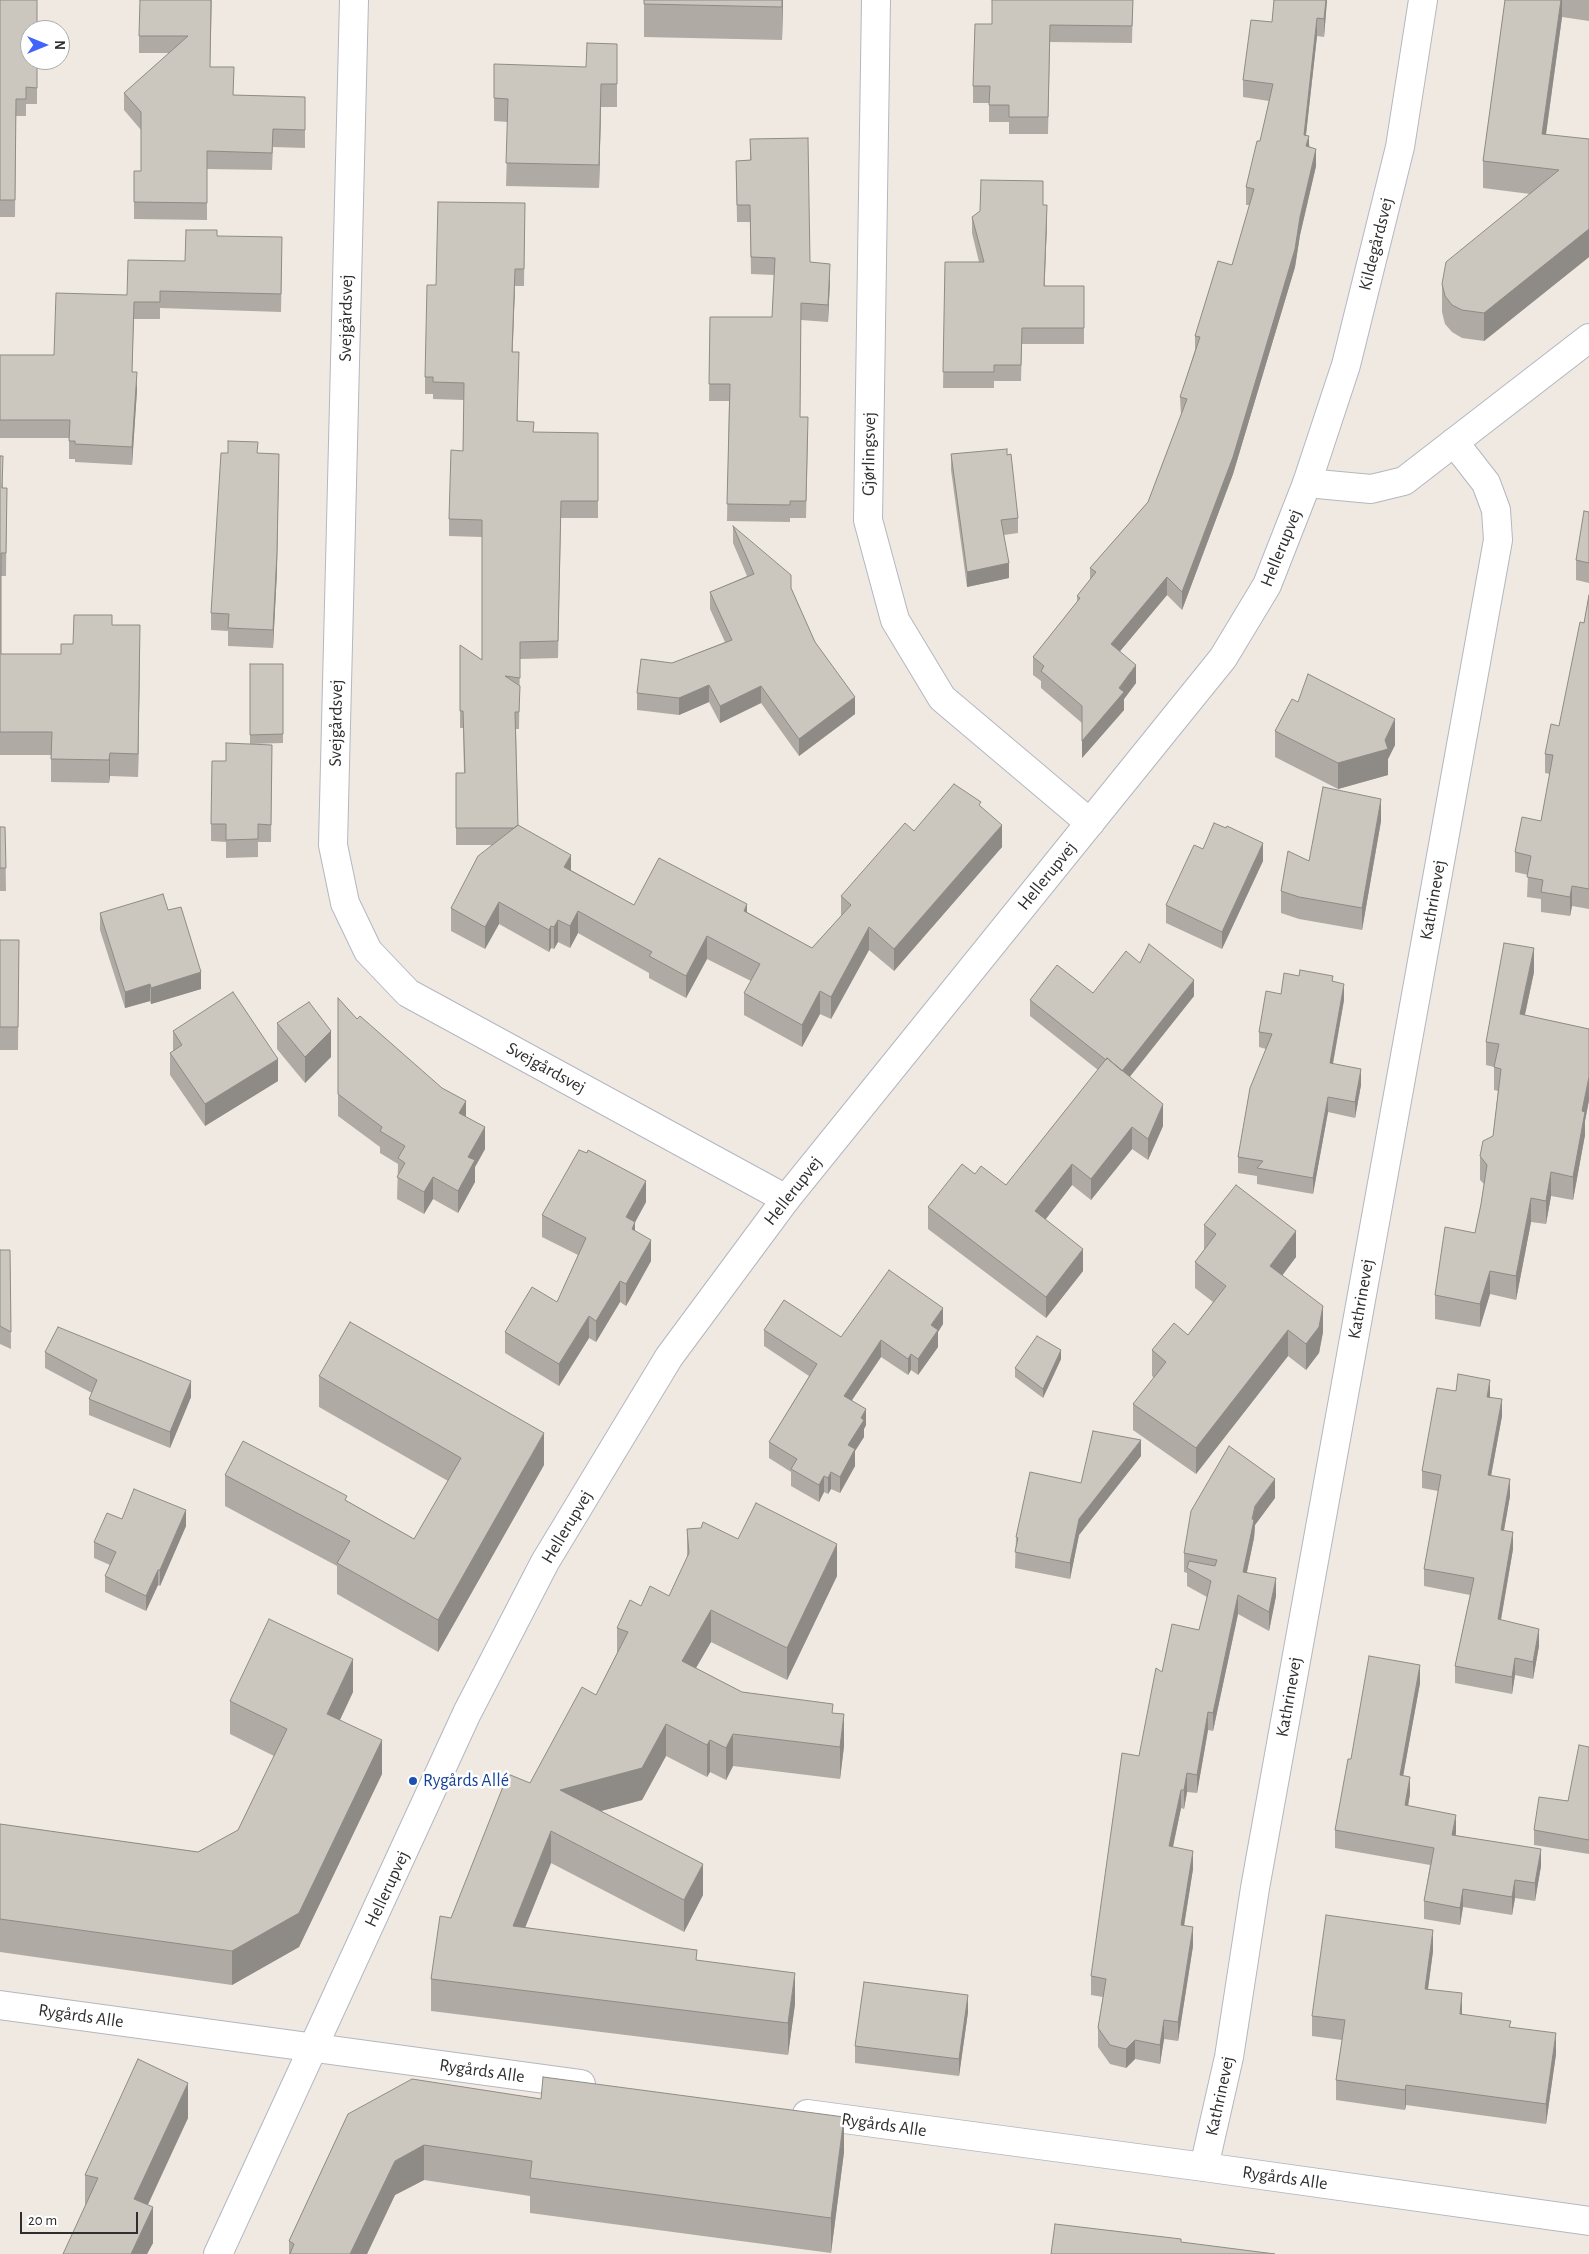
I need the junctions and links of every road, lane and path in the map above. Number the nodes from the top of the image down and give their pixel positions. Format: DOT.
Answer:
graph roads {
  1 [pos="354,0"];
  2 [pos="876,0"];
  3 [pos="1424,0"];
  4 [pos="1589,338"];
  5 [pos="1454,442"];
  6 [pos="1307,483"];
  7 [pos="1090,823"];
  8 [pos="786,1199"];
  9 [pos="0,2005"];
  10 [pos="314,2049"];
  11 [pos="610,2088"];
  12 [pos="778,2110"];
  13 [pos="1204,2167"];
  14 [pos="1589,2221"];
  15 [pos="218,2254"];
  1 -- 8 [label="street, Svejgårdsvej"];
  2 -- 7 [label="street, Gjørlingsvej"];
  3 -- 6 [label="street, Kildegårdsvej"];
  4 -- 5 [label="street"];
  5 -- 6 [label="street"];
  5 -- 13 [label="street, Kathrinevej"];
  6 -- 7 [label="street, Hellerupvej"];
  7 -- 8 [label="street, Hellerupvej"];
  8 -- 10 [label="street, Hellerupvej"];
  9 -- 10 [label="street, Rygårds Alle"];
  10 -- 11 [label="street, Rygårds Alle"];
  10 -- 15 [label="street, Hellerupvej"];
  12 -- 13 [label="street, Rygårds Alle"];
  13 -- 14 [label="street, Rygårds Alle"];
}
